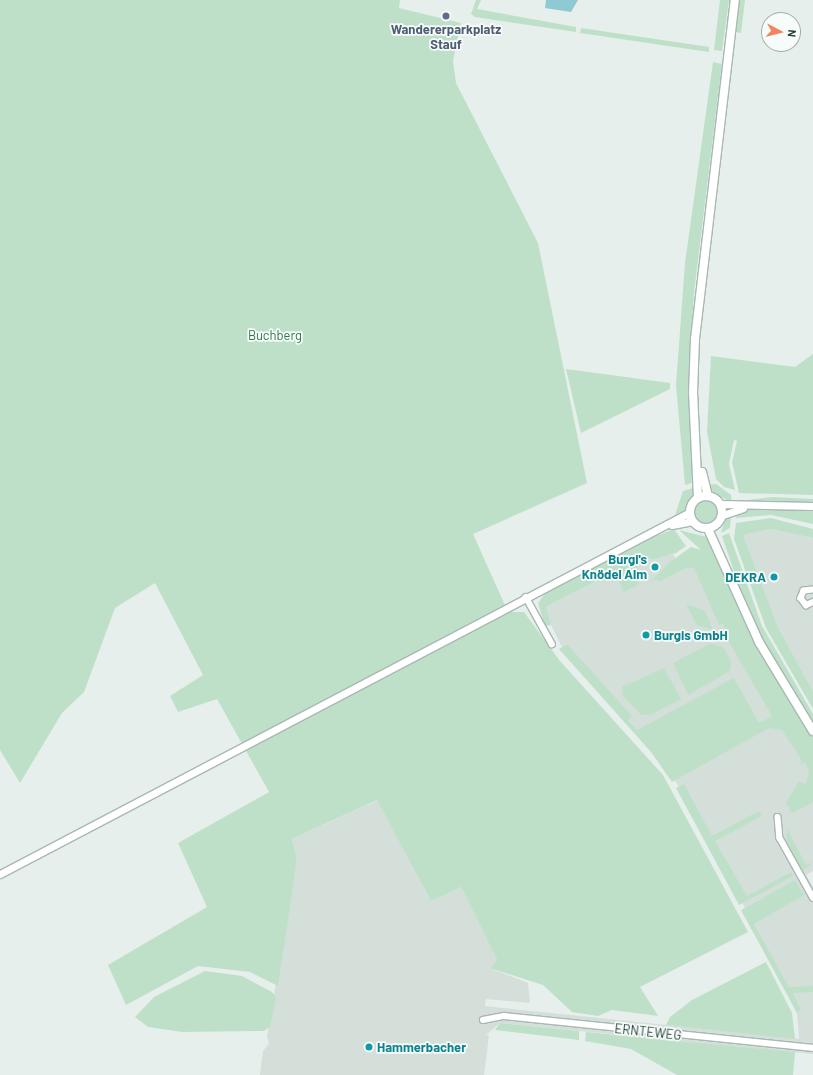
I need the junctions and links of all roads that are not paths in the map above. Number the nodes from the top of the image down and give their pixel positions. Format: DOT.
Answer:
graph roads {
  1 [pos="735,0"];
  2 [pos="698,460"];
  3 [pos="708,496"];
  4 [pos="698,498"];
  5 [pos="720,504"];
  6 [pos="747,506"];
  7 [pos="813,506"];
  8 [pos="690,512"];
  9 [pos="723,515"];
  10 [pos="693,521"];
  11 [pos="718,524"];
  12 [pos="660,528"];
  13 [pos="708,529"];
  14 [pos="721,555"];
  15 [pos="813,590"];
  16 [pos="526,597"];
  17 [pos="813,602"];
  18 [pos="552,644"];
  19 [pos="813,731"];
  20 [pos="778,817"];
  21 [pos="0,874"];
  22 [pos="813,896"];
  23 [pos="483,1020"];
  24 [pos="813,1048"];
  1 -- 2 [label="main road"];
  2 -- 3 [label="main road"];
  2 -- 4 [label="main road"];
  3 -- 4 [label="main road"];
  3 -- 5 [label="main road"];
  4 -- 8 [label="main road"];
  5 -- 6 [label="street"];
  5 -- 9 [label="main road"];
  6 -- 7 [label="street"];
  6 -- 9 [label="street"];
  8 -- 10 [label="main road"];
  8 -- 12 [label="street"];
  9 -- 11 [label="main road"];
  10 -- 12 [label="street"];
  10 -- 13 [label="main road"];
  11 -- 13 [label="main road"];
  11 -- 14 [label="main road"];
  12 -- 16 [label="street"];
  13 -- 14 [label="main road"];
  14 -- 19 [label="main road"];
  15 -- 17 [label="street"];
  16 -- 18 [label="street"];
  16 -- 21 [label="street"];
  20 -- 22 [label="street"];
  23 -- 24 [label="street, ERNTEWEG"];
}
